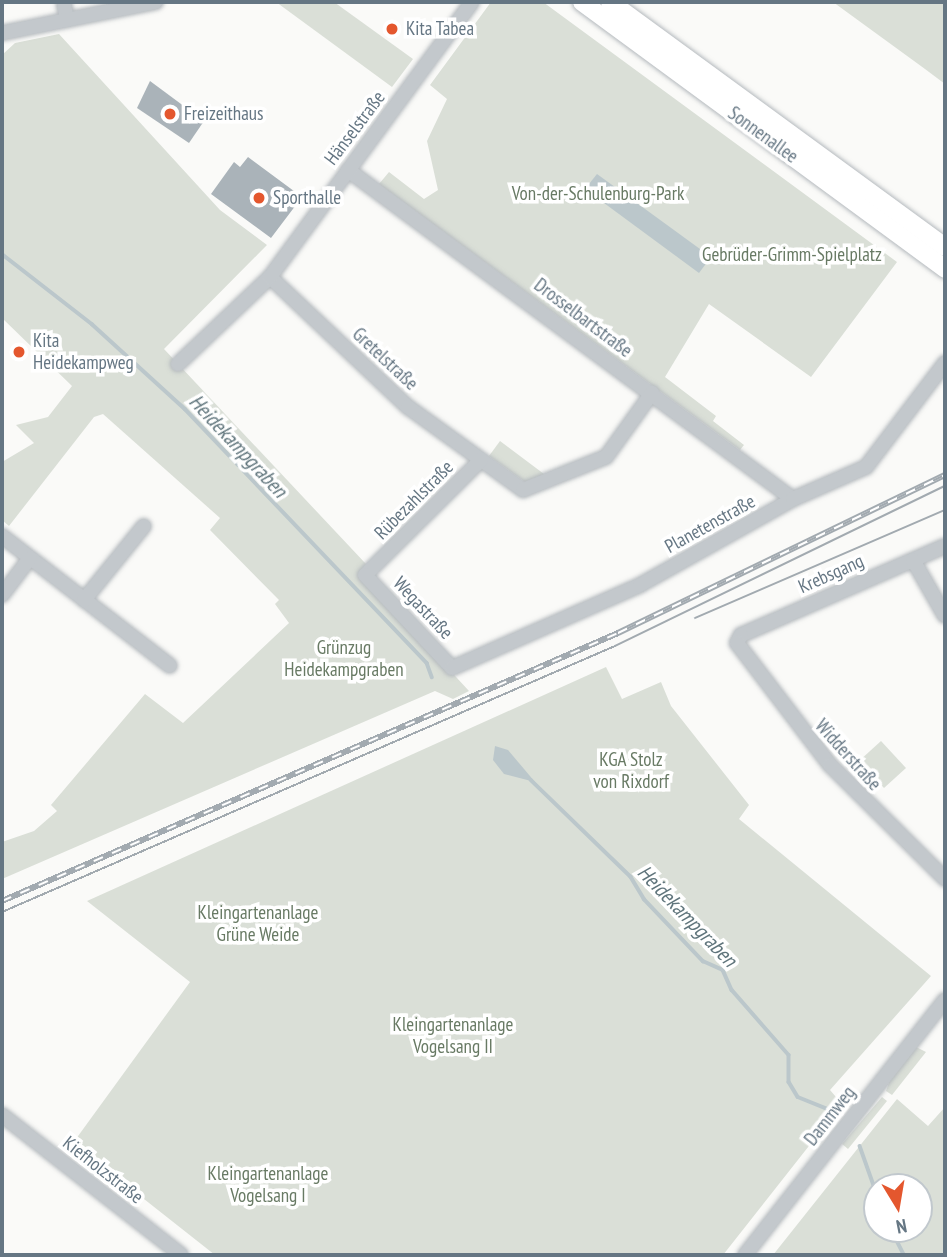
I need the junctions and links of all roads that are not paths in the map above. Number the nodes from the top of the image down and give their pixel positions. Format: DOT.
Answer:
graph roads {
  1 [pos="156,2"];
  2 [pos="471,2"];
  3 [pos="582,2"];
  4 [pos="610,2"];
  5 [pos="64,4"];
  6 [pos="67,20"];
  7 [pos="2,33"];
  8 [pos="348,170"];
  9 [pos="945,247"];
  10 [pos="945,269"];
  11 [pos="270,277"];
  12 [pos="945,363"];
  13 [pos="178,364"];
  14 [pos="652,393"];
  15 [pos="481,460"];
  16 [pos="793,499"];
  17 [pos="144,526"];
  18 [pos="2,536"];
  19 [pos="945,546"];
  20 [pos="30,558"];
  21 [pos="913,560"];
  22 [pos="365,575"];
  23 [pos="2,595"];
  24 [pos="84,600"];
  25 [pos="945,616"];
  26 [pos="737,643"];
  27 [pos="170,666"];
  28 [pos="452,668"];
  29 [pos="945,879"];
  30 [pos="945,1000"];
  31 [pos="2,1115"];
  32 [pos="181,1255"];
  33 [pos="745,1255"];
  1 -- 6 [label="street"];
  2 -- 8 [label="street, Hänselstraße"];
  3 -- 10 [label="main road, Sonnenallee"];
  4 -- 9 [label="main road, Sonnenallee"];
  5 -- 6 [label="street"];
  6 -- 7 [label="street"];
  8 -- 11 [label="street, Hänselstraße"];
  8 -- 14 [label="street, Drosselbartstraße"];
  11 -- 13 [label="street, Hänselstraße"];
  11 -- 15 [label="street, Gretelstraße"];
  12 -- 16 [label="street, Planetenstraße"];
  14 -- 15 [label="street, Rübezahlstraße"];
  14 -- 16 [label="street, Drosselbartstraße"];
  15 -- 22 [label="street, Rübezahlstraße"];
  16 -- 28 [label="street, Planetenstraße"];
  17 -- 24 [label="street"];
  18 -- 20 [label="street"];
  19 -- 21 [label="street, Krebsgang"];
  20 -- 23 [label="street"];
  20 -- 24 [label="street"];
  21 -- 25 [label="street"];
  21 -- 26 [label="street, Krebsgang"];
  22 -- 28 [label="street, Wegastraße"];
  24 -- 27 [label="street"];
  26 -- 29 [label="street, Widderstraße"];
  30 -- 33 [label="street, Dammweg"];
  31 -- 32 [label="street, Kiefholzstraße"];
}
